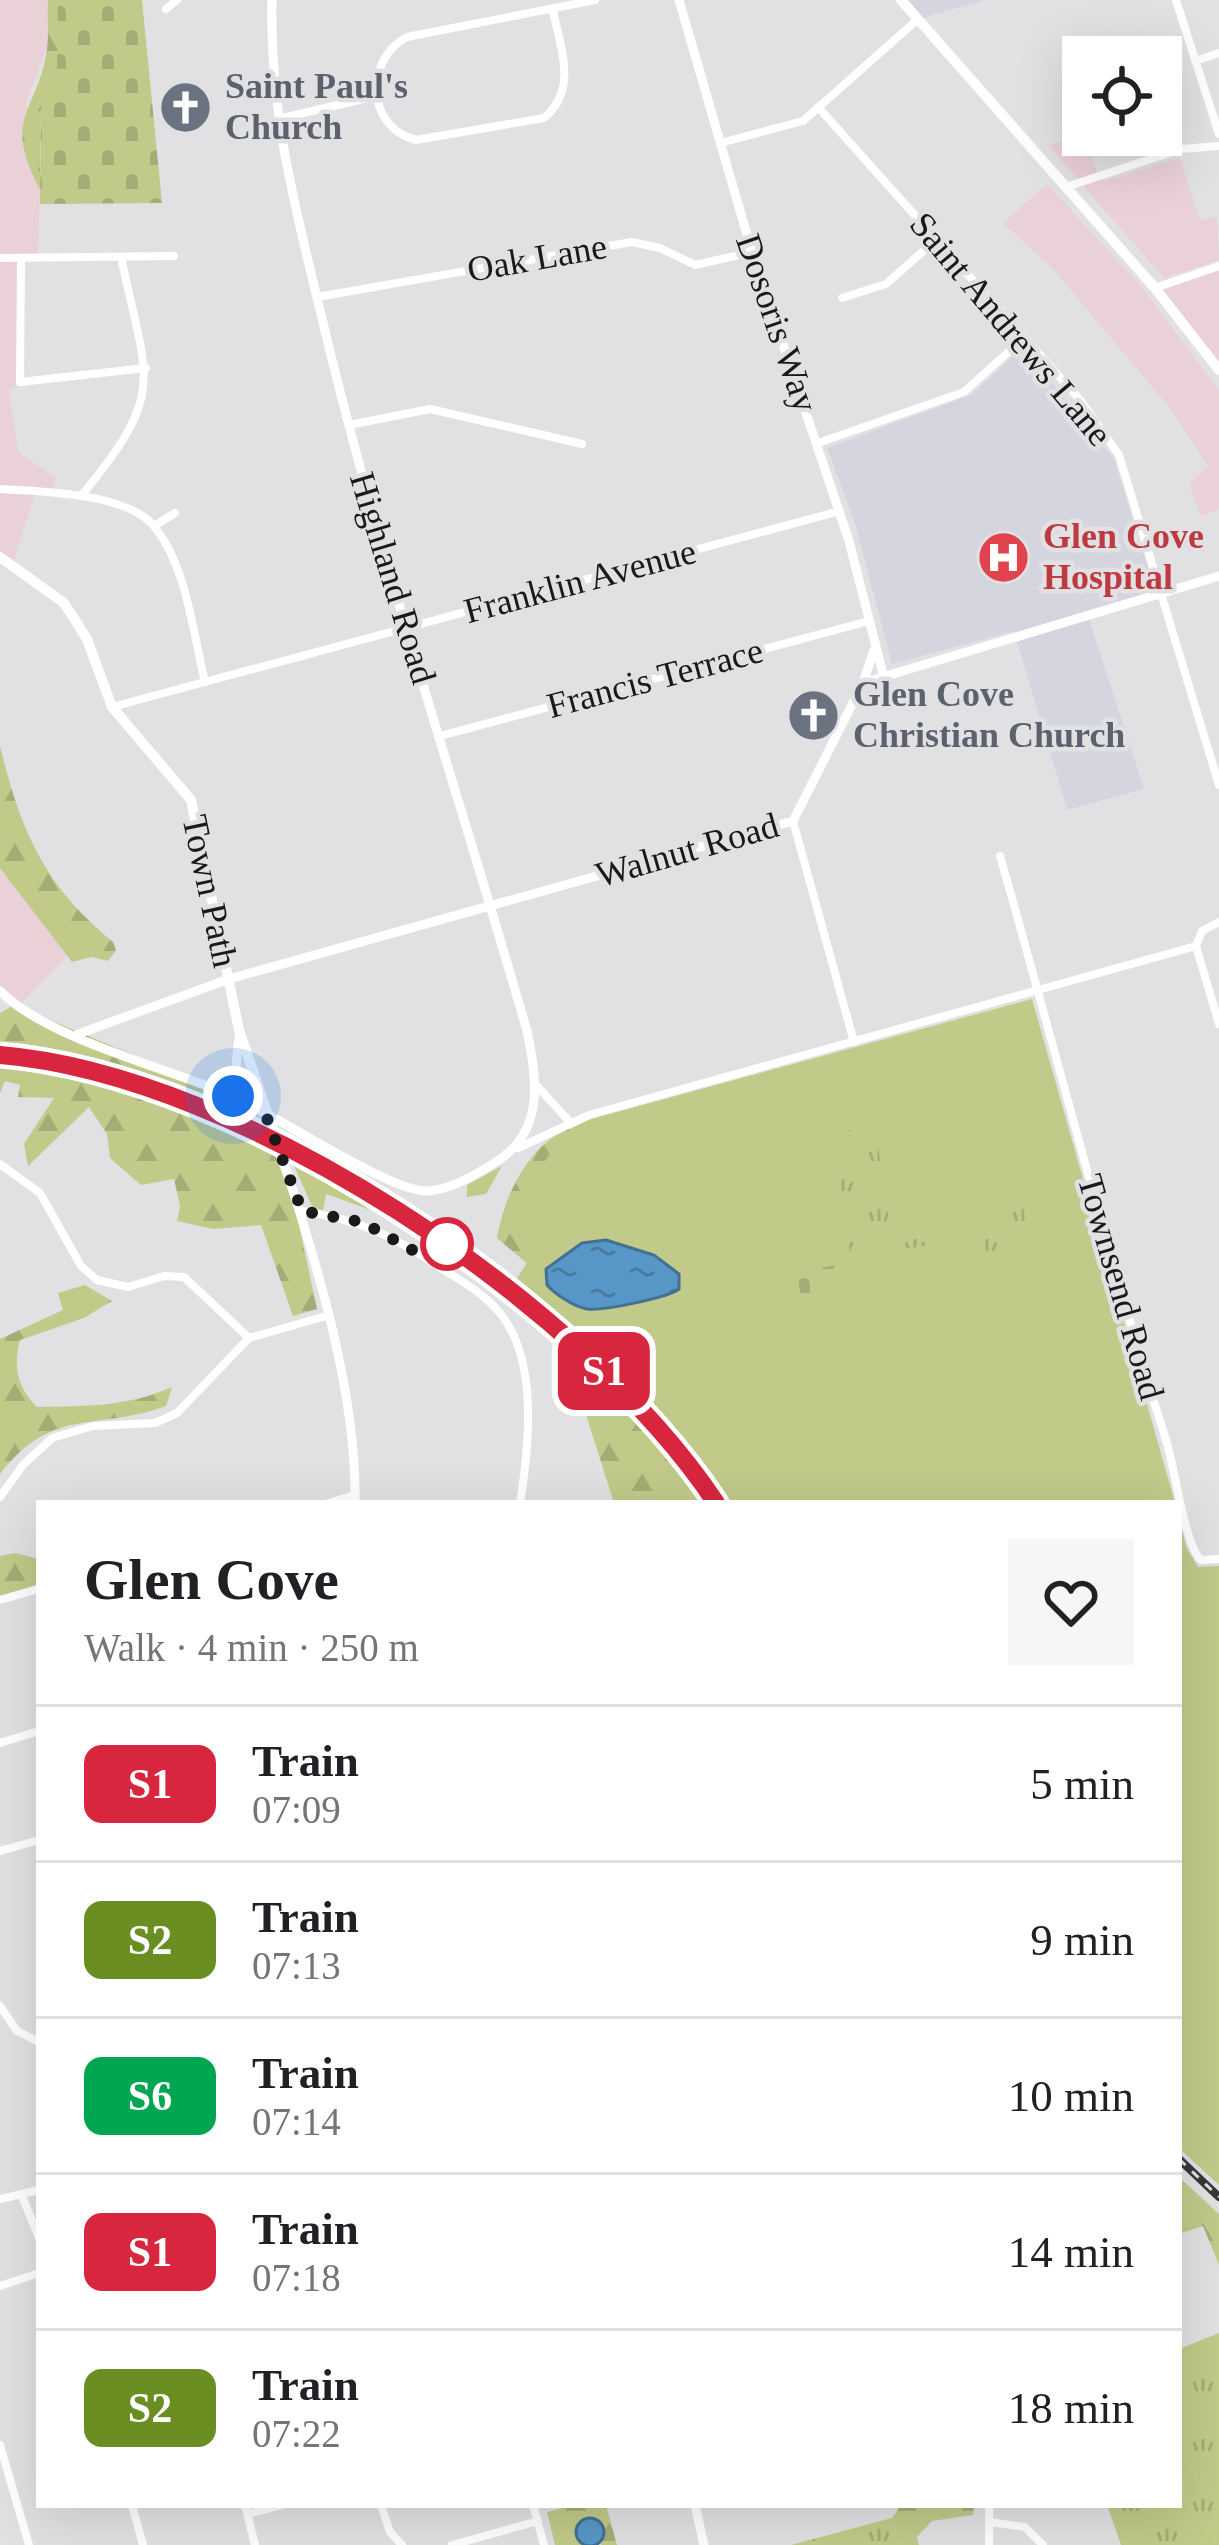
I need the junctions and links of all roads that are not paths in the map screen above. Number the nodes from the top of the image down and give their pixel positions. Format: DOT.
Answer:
graph roads {
  1 [pos="177,0"];
  2 [pos="272,0"];
  3 [pos="595,0"];
  4 [pos="679,0"];
  5 [pos="901,0"];
  6 [pos="1176,0"];
  7 [pos="584,1"];
  8 [pos="166,9"];
  9 [pos="553,11"];
  10 [pos="918,19"];
  11 [pos="1219,53"];
  12 [pos="1196,61"];
  13 [pos="376,96"];
  14 [pos="818,107"];
  15 [pos="278,119"];
  16 [pos="1219,134"];
  17 [pos="720,143"];
  18 [pos="1219,146"];
  19 [pos="1066,187"];
  20 [pos="937,239"];
  21 [pos="752,252"];
  22 [pos="122,256"];
  23 [pos="174,256"];
  24 [pos="0,258"];
  25 [pos="21,261"];
  26 [pos="1219,266"];
  27 [pos="1155,288"];
  28 [pos="317,297"];
  29 [pos="842,298"];
  30 [pos="1024,338"];
  31 [pos="146,368"];
  32 [pos="1219,370"];
  33 [pos="349,425"];
  34 [pos="818,443"];
  35 [pos="582,445"];
  36 [pos="0,489"];
  37 [pos="82,496"];
  38 [pos="840,511"];
  39 [pos="175,513"];
  40 [pos="154,526"];
  41 [pos="0,556"];
  42 [pos="1219,576"];
  43 [pos="1162,594"];
  44 [pos="869,621"];
  45 [pos="406,628"];
  46 [pos="876,645"];
  47 [pos="883,674"];
  48 [pos="205,682"];
  49 [pos="863,683"];
  50 [pos="112,707"];
  51 [pos="440,736"];
  52 [pos="1219,784"];
  53 [pos="793,820"];
  54 [pos="1000,856"];
  55 [pos="491,907"];
  56 [pos="1219,922"];
  57 [pos="1196,946"];
  58 [pos="229,979"];
  59 [pos="0,991"];
  60 [pos="1041,991"];
  61 [pos="1219,1024"];
  62 [pos="239,1030"];
  63 [pos="78,1034"];
  64 [pos="854,1042"];
  65 [pos="537,1086"];
  66 [pos="233,1096"];
  67 [pos="265,1113"];
  68 [pos="570,1121"];
  69 [pos="302,1132"];
  70 [pos="278,1144"];
  71 [pos="518,1148"];
  72 [pos="0,1164"];
  73 [pos="302,1211"];
  74 [pos="326,1316"];
  75 [pos="249,1338"];
  76 [pos="0,1497"];
  77 [pos="355,1499"];
  78 [pos="520,1500"];
  79 [pos="1219,1559"];
  80 [pos="36,1589"];
  81 [pos="0,1600"];
  82 [pos="36,1732"];
  83 [pos="0,1743"];
  84 [pos="36,1841"];
  85 [pos="0,1851"];
  86 [pos="0,2006"];
  87 [pos="36,2041"];
  88 [pos="36,2191"];
  89 [pos="22,2196"];
  90 [pos="0,2199"];
  91 [pos="36,2231"];
  92 [pos="36,2273"];
  93 [pos="0,2286"];
  94 [pos="0,2445"];
  95 [pos="133,2508"];
  96 [pos="382,2508"];
  97 [pos="534,2508"];
  98 [pos="696,2508"];
  99 [pos="989,2508"];
  100 [pos="247,2510"];
  101 [pos="538,2521"];
  102 [pos="990,2522"];
  103 [pos="29,2545"];
  104 [pos="143,2545"];
  105 [pos="255,2545"];
  106 [pos="402,2545"];
  107 [pos="452,2545"];
  108 [pos="544,2545"];
  109 [pos="704,2545"];
  110 [pos="989,2545"];
  111 [pos="1043,2545"];
  1 -- 8 [label="street"];
  2 -- 15 [label="street, Highland Road"];
  3 -- 7 [label="street"];
  4 -- 17 [label="street, Dosoris Way"];
  5 -- 10 [label="main road"];
  6 -- 12 [label="street"];
  7 -- 9 [label="street"];
  9 -- 13 [label="street"];
  9 -- 13 [label="street"];
  10 -- 14 [label="street"];
  10 -- 19 [label="main road"];
  11 -- 12 [label="street"];
  12 -- 16 [label="street"];
  13 -- 15 [label="street"];
  14 -- 17 [label="street"];
  14 -- 20 [label="street, Saint Andrews Lane"];
  15 -- 28 [label="street, Highland Road"];
  17 -- 21 [label="street, Dosoris Way"];
  18 -- 19 [label="street"];
  19 -- 27 [label="main road"];
  20 -- 29 [label="street"];
  20 -- 30 [label="street, Saint Andrews Lane"];
  21 -- 28 [label="street, Oak Lane"];
  21 -- 34 [label="street, Dosoris Way"];
  22 -- 23 [label="street"];
  22 -- 25 [label="street"];
  22 -- 31 [label="street"];
  24 -- 25 [label="street"];
  25 -- 31 [label="street"];
  26 -- 27 [label="street"];
  27 -- 32 [label="main road"];
  28 -- 33 [label="street, Highland Road"];
  30 -- 34 [label="street"];
  30 -- 43 [label="street, Saint Andrews Lane"];
  31 -- 37 [label="street"];
  33 -- 35 [label="street"];
  33 -- 45 [label="street, Highland Road"];
  34 -- 38 [label="street, Dosoris Way"];
  36 -- 37 [label="street"];
  37 -- 40 [label="street"];
  38 -- 44 [label="street, Dosoris Way"];
  38 -- 45 [label="street, Franklin Avenue"];
  39 -- 40 [label="street"];
  40 -- 48 [label="street"];
  41 -- 50 [label="main road, Town Path"];
  42 -- 43 [label="street"];
  43 -- 47 [label="street"];
  43 -- 52 [label="street, Saint Andrews Lane"];
  44 -- 46 [label="street, Dosoris Way"];
  44 -- 51 [label="street, Francis Terrace"];
  45 -- 48 [label="street, Franklin Avenue"];
  45 -- 51 [label="street, Highland Road"];
  46 -- 47 [label="street, Dosoris Way"];
  46 -- 49 [label="street"];
  47 -- 49 [label="street"];
  48 -- 50 [label="street, Franklin Avenue"];
  49 -- 53 [label="street, Walnut Road"];
  50 -- 58 [label="main road, Town Path"];
  51 -- 55 [label="street, Highland Road"];
  53 -- 55 [label="street, Walnut Road"];
  53 -- 64 [label="street"];
  54 -- 60 [label="street"];
  55 -- 58 [label="street, Walnut Road"];
  55 -- 65 [label="street, Highland Road"];
  56 -- 57 [label="street"];
  57 -- 60 [label="street"];
  57 -- 61 [label="street"];
  58 -- 62 [label="main road, Town Path"];
  58 -- 63 [label="street, Walnut Road"];
  59 -- 63 [label="street"];
  60 -- 64 [label="street"];
  60 -- 79 [label="street, Townsend Road"];
  62 -- 66 [label="street"];
  62 -- 67 [label="main road, Town Path"];
  63 -- 66 [label="street"];
  64 -- 68 [label="street"];
  65 -- 68 [label="street"];
  65 -- 71 [label="street"];
  66 -- 67 [label="street"];
  67 -- 69 [label="street"];
  67 -- 70 [label="main road, Town Path"];
  68 -- 71 [label="street"];
  69 -- 70 [label="street"];
  69 -- 71 [label="street"];
  70 -- 73 [label="street"];
  72 -- 75 [label="street"];
  73 -- 74 [label="street"];
  73 -- 78 [label="street"];
  74 -- 75 [label="street"];
  74 -- 77 [label="street"];
  75 -- 76 [label="street"];
  80 -- 81 [label="street"];
  82 -- 83 [label="street"];
  84 -- 85 [label="street"];
  86 -- 87 [label="street"];
  88 -- 89 [label="street"];
  89 -- 90 [label="street"];
  89 -- 91 [label="street"];
  92 -- 93 [label="street"];
  94 -- 103 [label="street"];
  95 -- 104 [label="street"];
  96 -- 106 [label="street"];
  97 -- 101 [label="street"];
  98 -- 109 [label="street"];
  99 -- 102 [label="street"];
  100 -- 105 [label="street"];
  101 -- 107 [label="street"];
  101 -- 108 [label="street"];
  102 -- 110 [label="street"];
  102 -- 111 [label="street"];
}
